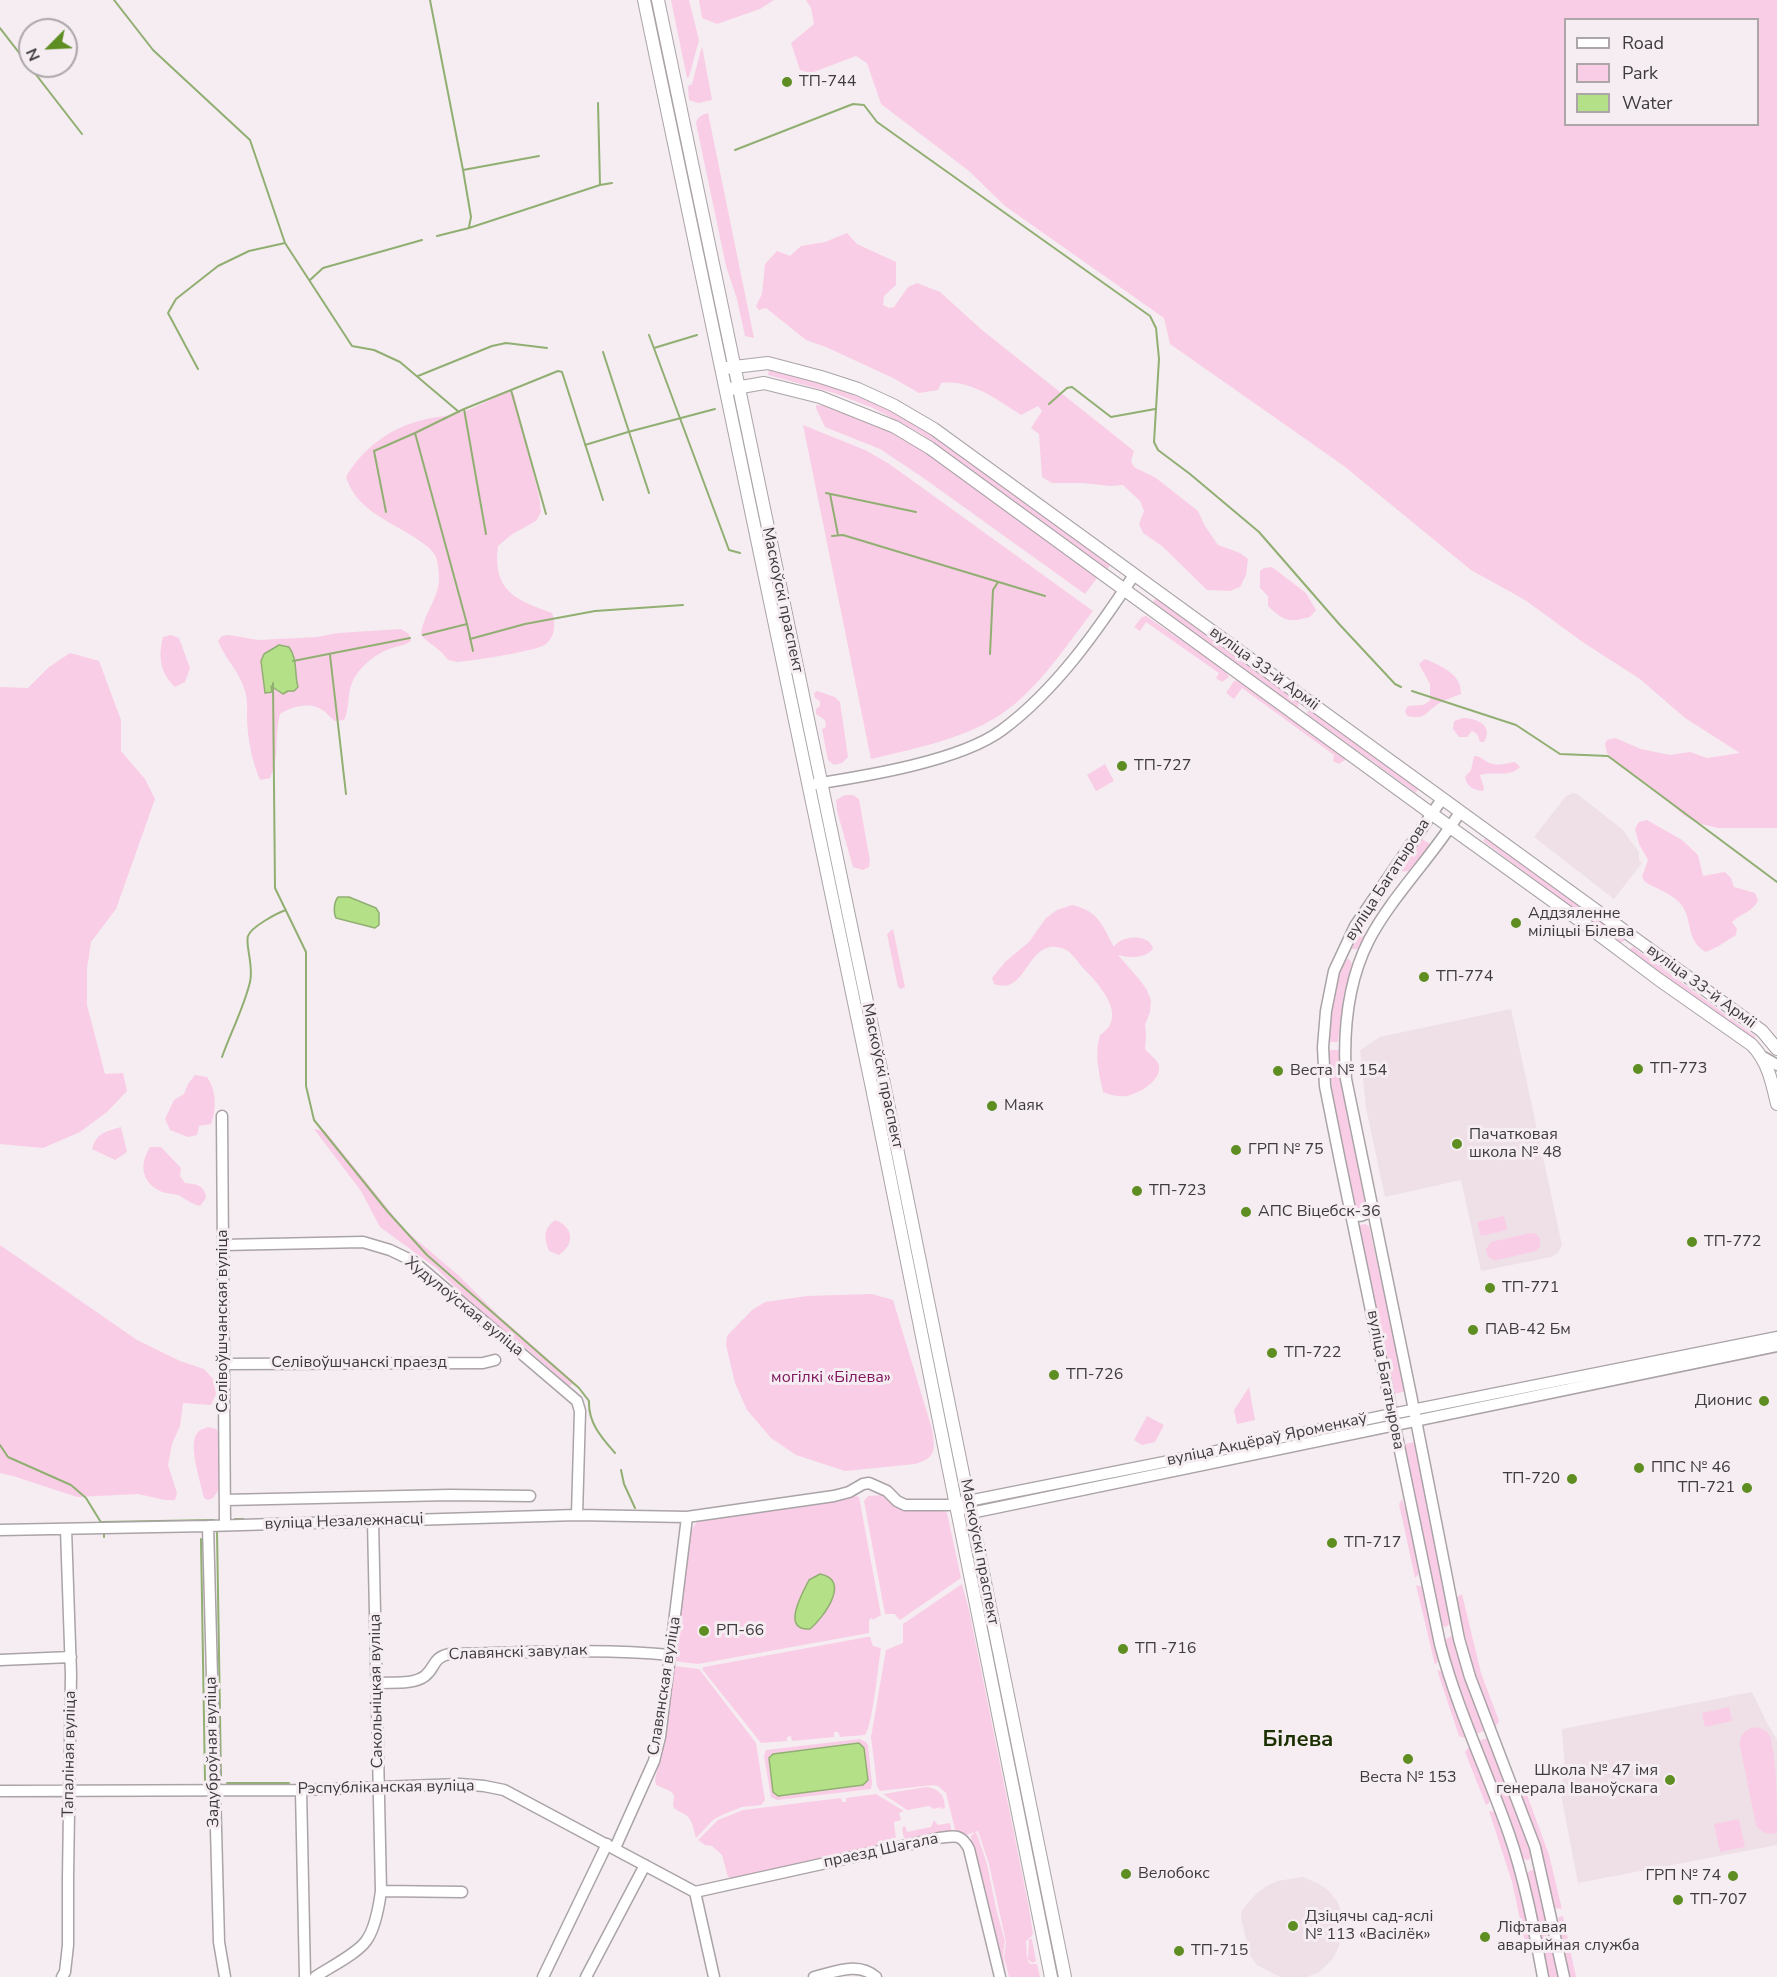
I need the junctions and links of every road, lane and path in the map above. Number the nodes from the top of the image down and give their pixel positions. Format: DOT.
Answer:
graph roads {
  1 [pos="645,0"];
  2 [pos="658,0"];
  3 [pos="688,177"];
  4 [pos="728,367"];
  5 [pos="732,388"];
  6 [pos="1134,575"];
  7 [pos="1124,590"];
  8 [pos="1302,697"];
  9 [pos="1316,707"];
  10 [pos="1291,710"];
  11 [pos="1306,721"];
  12 [pos="815,784"];
  13 [pos="1442,799"];
  14 [pos="1460,812"];
  15 [pos="1432,814"];
  16 [pos="1451,827"];
  17 [pos="1626,933"];
  18 [pos="1347,941"];
  19 [pos="1639,943"];
  20 [pos="1615,946"];
  21 [pos="1365,949"];
  22 [pos="1629,957"];
  23 [pos="1338,960"];
  24 [pos="1358,967"];
  25 [pos="1776,1047"];
  26 [pos="1762,1056"];
  27 [pos="1777,1065"];
  28 [pos="1777,1104"];
  29 [pos="222,1116"];
  30 [pos="1371,1205"];
  31 [pos="1349,1209"];
  32 [pos="1376,1228"];
  33 [pos="1354,1231"];
  34 [pos="222,1245"];
  35 [pos="1777,1337"];
  36 [pos="1777,1346"];
  37 [pos="1703,1357"];
  38 [pos="495,1360"];
  39 [pos="223,1364"];
  40 [pos="1392,1414"];
  41 [pos="1415,1415"];
  42 [pos="1394,1426"];
  43 [pos="1244,1451"];
  44 [pos="530,1496"];
  45 [pos="225,1500"];
  46 [pos="966,1506"];
  47 [pos="577,1515"];
  48 [pos="687,1517"];
  49 [pos="373,1521"];
  50 [pos="208,1526"];
  51 [pos="225,1526"];
  52 [pos="66,1529"];
  53 [pos="0,1530"];
  54 [pos="1455,1621"];
  55 [pos="1436,1624"];
  56 [pos="1459,1639"];
  57 [pos="1440,1644"];
  58 [pos="670,1655"];
  59 [pos="71,1657"];
  60 [pos="0,1660"];
  61 [pos="378,1683"];
  62 [pos="378,1787"];
  63 [pos="69,1790"];
  64 [pos="301,1790"];
  65 [pos="0,1791"];
  66 [pos="214,1791"];
  67 [pos="611,1846"];
  68 [pos="1536,1852"];
  69 [pos="1516,1858"];
  70 [pos="645,1865"];
  71 [pos="1541,1872"];
  72 [pos="1522,1877"];
  73 [pos="381,1891"];
  74 [pos="462,1892"];
  75 [pos="695,1892"];
  76 [pos="62,1977"];
  77 [pos="225,1977"];
  78 [pos="305,1977"];
  79 [pos="315,1977"];
  80 [pos="543,1977"];
  81 [pos="586,1977"];
  82 [pos="714,1977"];
  83 [pos="814,1977"];
  84 [pos="876,1977"];
  85 [pos="1000,1977"];
  86 [pos="1051,1977"];
  87 [pos="1065,1977"];
  88 [pos="1543,1977"];
  89 [pos="1564,1977"];
  1 -- 3 [label="main road"];
  2 -- 3 [label="main road"];
  3 -- 4 [label="main road, Маскоўскі праспект"];
  4 -- 5 [label="main road, Маскоўскі праспект"];
  4 -- 6 [label="main road, вуліца 33-й Арміі"];
  5 -- 7 [label="main road, вуліца 33-й Арміі"];
  5 -- 12 [label="main road, Маскоўскі праспект"];
  6 -- 7 [label="street"];
  6 -- 8 [label="main road, вуліца 33-й Арміі"];
  7 -- 10 [label="main road, вуліца 33-й Арміі"];
  7 -- 12 [label="street"];
  8 -- 9 [label="main road, вуліца 33-й Арміі"];
  8 -- 10 [label="main road"];
  9 -- 11 [label="main road"];
  9 -- 13 [label="main road, вуліца 33-й Арміі"];
  10 -- 11 [label="main road, вуліца 33-й Арміі"];
  11 -- 15 [label="main road, вуліца 33-й Арміі"];
  12 -- 46 [label="main road, Маскоўскі праспект"];
  13 -- 14 [label="main road, вуліца 33-й Арміі"];
  13 -- 15 [label="street, вуліца Багатырова"];
  14 -- 16 [label="street, вуліца Багатырова"];
  14 -- 17 [label="main road, вуліца 33-й Арміі"];
  15 -- 16 [label="main road, вуліца 33-й Арміі"];
  15 -- 18 [label="street, вуліца Багатырова"];
  16 -- 20 [label="main road, вуліца 33-й Арміі"];
  16 -- 21 [label="street, вуліца Багатырова"];
  17 -- 19 [label="main road, вуліца 33-й Арміі"];
  17 -- 20 [label="main road"];
  18 -- 21 [label="street"];
  18 -- 23 [label="street, вуліца Багатырова"];
  19 -- 22 [label="main road"];
  19 -- 25 [label="main road, вуліца 33-й Арміі"];
  20 -- 22 [label="main road, вуліца 33-й Арміі"];
  21 -- 24 [label="street, вуліца Багатырова"];
  22 -- 26 [label="main road, вуліца 33-й Арміі"];
  23 -- 24 [label="street"];
  23 -- 31 [label="street, вуліца Багатырова"];
  24 -- 30 [label="street, вуліца Багатырова"];
  25 -- 26 [label="street, вуліца 33-й Арміі"];
  26 -- 27 [label="street, вуліца 33-й Арміі"];
  26 -- 28 [label="main road"];
  29 -- 34 [label="street, Селівоўшчанская вуліца"];
  30 -- 31 [label="street"];
  30 -- 32 [label="street, вуліца Багатырова"];
  31 -- 33 [label="street, вуліца Багатырова"];
  32 -- 33 [label="street"];
  32 -- 41 [label="street, вуліца Багатырова"];
  33 -- 40 [label="street, вуліца Багатырова"];
  34 -- 39 [label="street, Селівоўшчанская вуліца"];
  34 -- 47 [label="street, Худулоўская вуліца"];
  35 -- 37 [label="street, вуліца Акцёраў Яроменкаў"];
  36 -- 37 [label="street, вуліца Акцёраў Яроменкаў"];
  37 -- 41 [label="street, вуліца Акцёраў Яроменкаў"];
  38 -- 39 [label="street, Селівоўшчанскі праезд"];
  39 -- 45 [label="street, Селівоўшчанская вуліца"];
  40 -- 41 [label="street, вуліца Акцёраў Яроменкаў"];
  40 -- 42 [label="street, вуліца Багатырова"];
  40 -- 43 [label="street, вуліца Акцёраў Яроменкаў"];
  41 -- 42 [label="street, вуліца Акцёраў Яроменкаў"];
  41 -- 54 [label="street, вуліца Багатырова"];
  42 -- 43 [label="street, вуліца Акцёраў Яроменкаў"];
  42 -- 55 [label="street, вуліца Багатырова"];
  43 -- 46 [label="street, вуліца Акцёраў Яроменкаў"];
  44 -- 45 [label="street, вуліца Незалежнасці"];
  45 -- 51 [label="street, Селівоўшчанская вуліца"];
  46 -- 48 [label="street, вуліца Акцёраў Яроменкаў"];
  46 -- 86 [label="main road, Маскоўскі праспект"];
  46 -- 87 [label="main road, Маскоўскі праспект"];
  47 -- 48 [label="street, вуліца Незалежнасці"];
  47 -- 49 [label="street, вуліца Незалежнасці"];
  48 -- 58 [label="street, Славянская вуліца"];
  49 -- 51 [label="street, вуліца Незалежнасці"];
  49 -- 61 [label="street, Сакольніцкая вуліца"];
  50 -- 51 [label="street, вуліца Незалежнасці"];
  50 -- 52 [label="street, вуліца Незалежнасці"];
  50 -- 66 [label="street, Задуброўная вуліца"];
  52 -- 53 [label="street, вуліца Незалежнасці"];
  52 -- 59 [label="street, Тапаліная вуліца"];
  54 -- 55 [label="street"];
  54 -- 56 [label="street, вуліца Багатырова"];
  55 -- 57 [label="street, вуліца Багатырова"];
  56 -- 57 [label="street"];
  56 -- 68 [label="street, вуліца Багатырова"];
  57 -- 69 [label="street, вуліца Багатырова"];
  58 -- 61 [label="street, Славянскі завулак"];
  58 -- 67 [label="street, Славянская вуліца"];
  59 -- 60 [label="street"];
  59 -- 63 [label="street, Тапаліная вуліца"];
  61 -- 62 [label="street, Сакольніцкая вуліца"];
  62 -- 64 [label="street, Рэспубліканская вуліца"];
  62 -- 67 [label="street, Рэспубліканская вуліца"];
  62 -- 73 [label="street, Сакольніцкая вуліца"];
  63 -- 65 [label="street, Рэспубліканская вуліца"];
  63 -- 66 [label="street, Рэспубліканская вуліца"];
  63 -- 76 [label="street, Тапаліная вуліца"];
  64 -- 66 [label="street, Рэспубліканская вуліца"];
  64 -- 78 [label="street"];
  66 -- 77 [label="street, Задуброўная вуліца"];
  67 -- 70 [label="street, Рэспубліканская вуліца"];
  67 -- 80 [label="street, Славянская вуліца"];
  68 -- 69 [label="street"];
  68 -- 71 [label="street, вуліца Багатырова"];
  69 -- 72 [label="street, вуліца Багатырова"];
  70 -- 75 [label="street, Рэспубліканская вуліца"];
  70 -- 81 [label="street"];
  71 -- 72 [label="street"];
  71 -- 89 [label="street, вуліца Багатырова"];
  72 -- 88 [label="street, вуліца Багатырова"];
  73 -- 74 [label="street"];
  73 -- 79 [label="street, Сакольніцкая вуліца"];
  75 -- 82 [label="street"];
  75 -- 85 [label="street, праезд Шагала"];
  83 -- 84 [label="street"];
}
